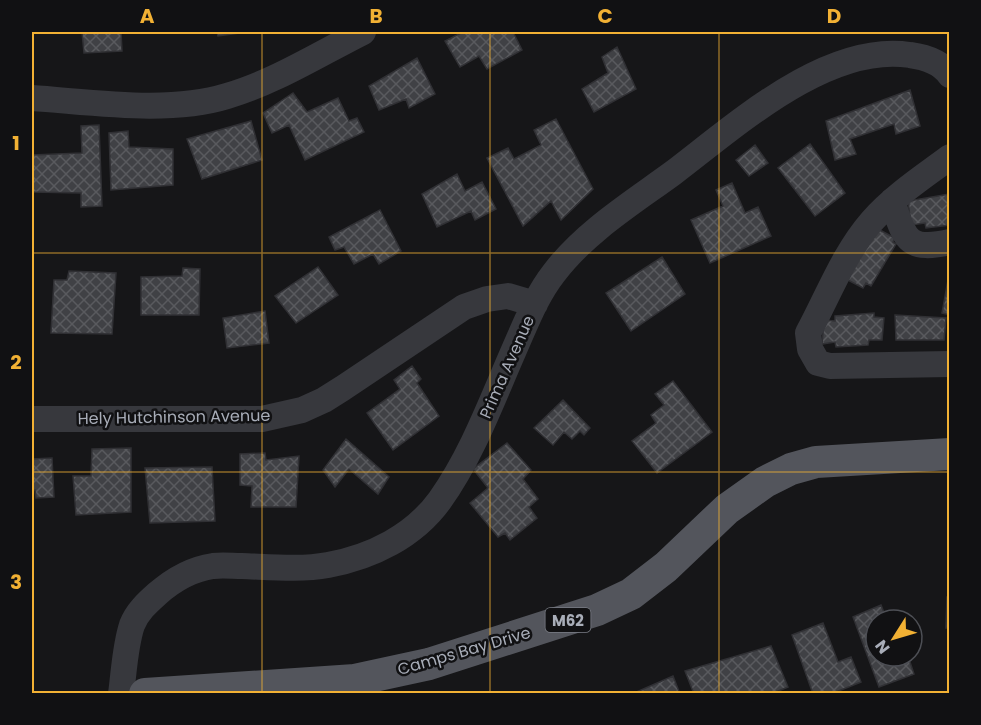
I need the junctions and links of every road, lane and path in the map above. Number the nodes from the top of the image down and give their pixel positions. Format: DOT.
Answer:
graph roads {
  1 [pos="363,32"];
  2 [pos="948,70"];
  3 [pos="32,98"];
  4 [pos="950,156"];
  5 [pos="892,201"];
  6 [pos="950,242"];
  7 [pos="534,304"];
  8 [pos="950,364"];
  9 [pos="32,419"];
  10 [pos="950,454"];
  11 [pos="121,693"];
  12 [pos="144,693"];
  1 -- 3 [label="street"];
  2 -- 7 [label="street, Prima Avenue"];
  4 -- 5 [label="street"];
  5 -- 6 [label="street"];
  5 -- 8 [label="street"];
  7 -- 9 [label="street, Hely Hutchinson Avenue"];
  7 -- 11 [label="street, Prima Avenue"];
  10 -- 12 [label="main road, Camps Bay Drive / M62"];
}
